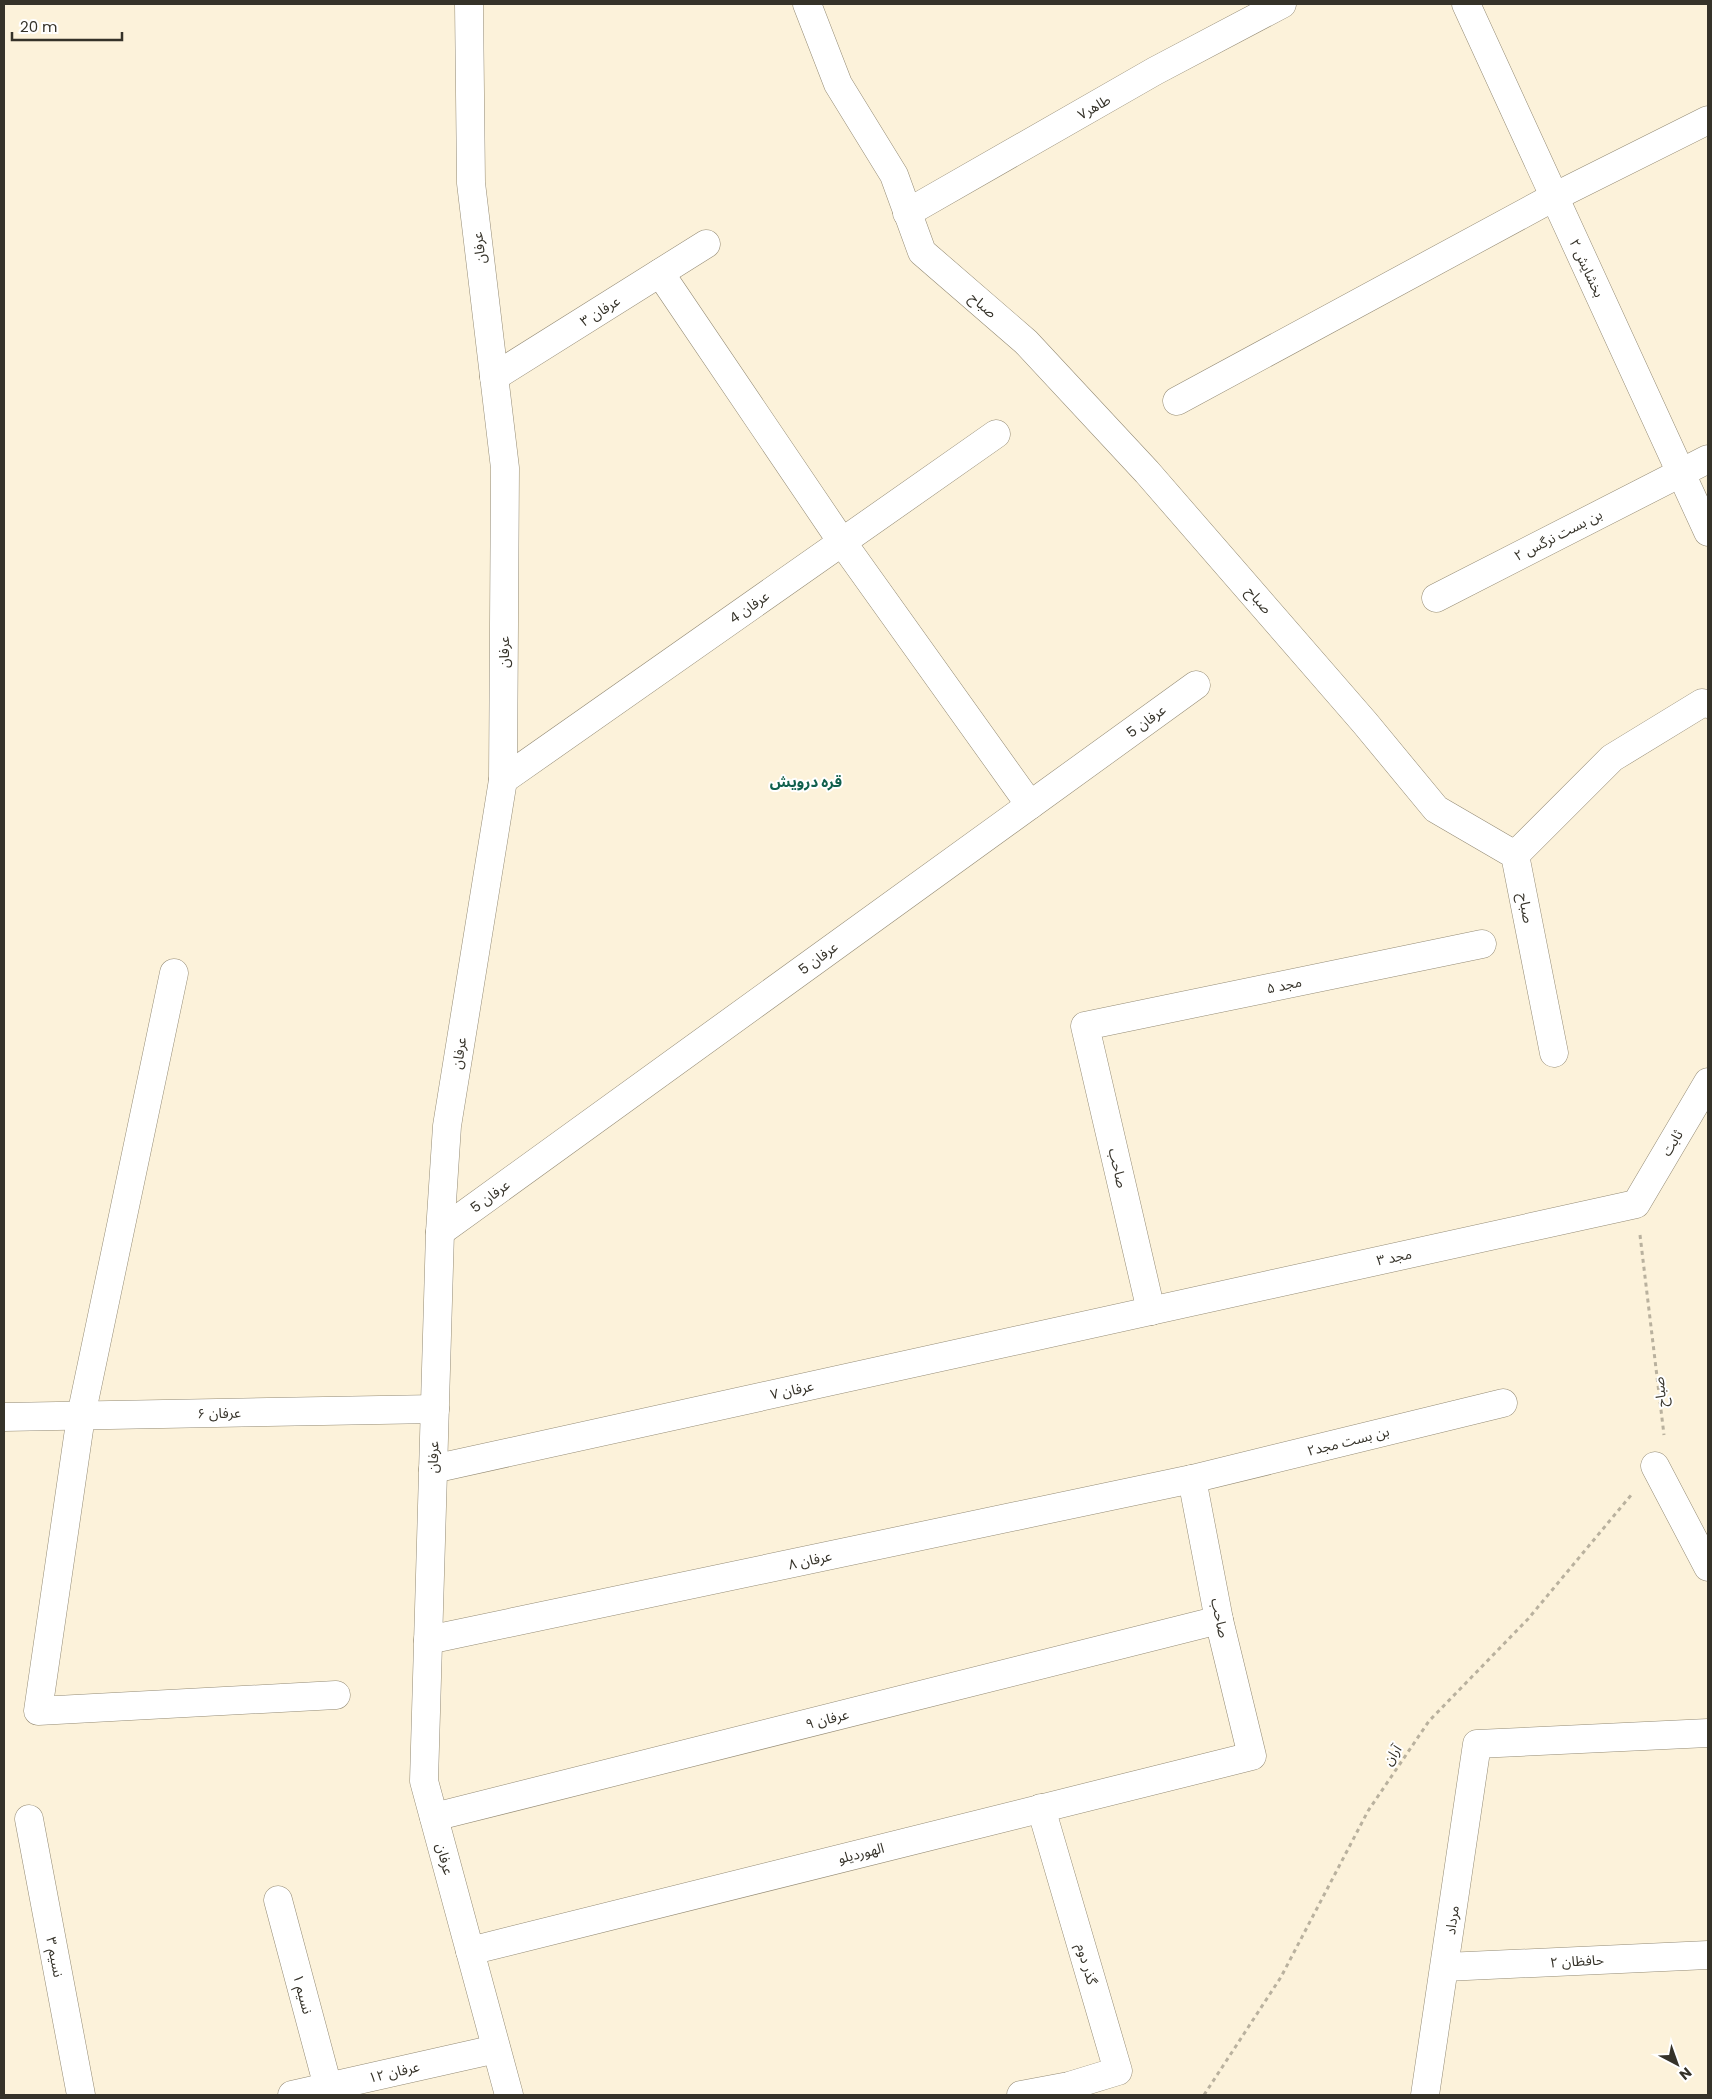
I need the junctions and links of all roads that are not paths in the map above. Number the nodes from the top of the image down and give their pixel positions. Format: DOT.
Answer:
graph roads {
  1 [pos="469,4"];
  2 [pos="807,4"];
  3 [pos="1282,4"];
  4 [pos="1466,4"];
  5 [pos="1708,120"];
  6 [pos="1554,197"];
  7 [pos="908,213"];
  8 [pos="706,244"];
  9 [pos="660,273"];
  10 [pos="494,377"];
  11 [pos="1177,401"];
  12 [pos="996,434"];
  13 [pos="1708,459"];
  14 [pos="1681,471"];
  15 [pos="1708,532"];
  16 [pos="842,542"];
  17 [pos="1436,598"];
  18 [pos="1196,685"];
  19 [pos="1708,704"];
  20 [pos="503,780"];
  21 [pos="1030,805"];
  22 [pos="1515,855"];
  23 [pos="1482,944"];
  24 [pos="174,973"];
  25 [pos="1085,1026"];
  26 [pos="1554,1053"];
  27 [pos="1708,1082"];
  28 [pos="1636,1204"];
  29 [pos="440,1232"];
  30 [pos="1151,1311"];
  31 [pos="1504,1404"];
  32 [pos="435,1409"];
  33 [pos="81,1416"];
  34 [pos="4,1417"];
  35 [pos="1655,1466"];
  36 [pos="433,1469"];
  37 [pos="1192,1479"];
  38 [pos="1708,1567"];
  39 [pos="1220,1620"];
  40 [pos="428,1640"];
  41 [pos="336,1695"];
  42 [pos="1708,1733"];
  43 [pos="1252,1756"];
  44 [pos="1041,1808"];
  45 [pos="434,1817"];
  46 [pos="29,1819"];
  47 [pos="278,1900"];
  48 [pos="470,1951"];
  49 [pos="1708,1954"];
  50 [pos="1445,1967"];
  51 [pos="496,2049"];
  52 [pos="328,2087"];
  53 [pos="81,2095"];
  54 [pos="292,2095"];
  55 [pos="509,2095"];
  56 [pos="1021,2095"];
  57 [pos="1424,2095"];
  1 -- 10 [label="street, عرفان"];
  2 -- 7 [label="street, صباح"];
  3 -- 7 [label="street, طاهر۷"];
  4 -- 6 [label="street, بخشایش ۲"];
  5 -- 6 [label="street"];
  6 -- 11 [label="street"];
  6 -- 14 [label="street, بخشایش ۲"];
  7 -- 22 [label="street, صباح"];
  8 -- 9 [label="street, عرفان ۳"];
  9 -- 10 [label="street, عرفان ۳"];
  9 -- 16 [label="street"];
  10 -- 20 [label="street, عرفان"];
  12 -- 16 [label="street, عرفان 4"];
  13 -- 14 [label="street, بن بست نرگس ۲"];
  14 -- 15 [label="street, بخشایش ۲"];
  14 -- 17 [label="street, بن بست نرگس ۲"];
  16 -- 20 [label="street, عرفان 4"];
  16 -- 21 [label="street"];
  18 -- 21 [label="street, عرفان 5"];
  19 -- 22 [label="street"];
  20 -- 29 [label="street, عرفان"];
  21 -- 29 [label="street, عرفان 5"];
  22 -- 26 [label="street, صباح"];
  23 -- 25 [label="street, مجد ۵"];
  24 -- 33 [label="street"];
  25 -- 30 [label="street, صاحب"];
  27 -- 28 [label="street, ثابت"];
  28 -- 30 [label="street, مجد ۳"];
  29 -- 32 [label="street, عرفان"];
  30 -- 36 [label="street, عرفان ۷"];
  31 -- 37 [label="street, بن بست مجد۲"];
  32 -- 33 [label="street, عرفان ۶"];
  32 -- 36 [label="street, عرفان"];
  33 -- 34 [label="street, عرفان ۶"];
  33 -- 41 [label="street"];
  35 -- 38 [label="street"];
  36 -- 40 [label="street, عرفان"];
  37 -- 39 [label="street, صاحب"];
  37 -- 40 [label="street, عرفان ۸"];
  39 -- 43 [label="street, صاحب"];
  39 -- 45 [label="street, عرفان ۹"];
  40 -- 45 [label="street, عرفان"];
  42 -- 50 [label="street, مرداد"];
  43 -- 44 [label="street, الهوردیلو"];
  44 -- 48 [label="street, الهوردیلو"];
  44 -- 56 [label="street, گذر دوم"];
  45 -- 48 [label="street, عرفان"];
  46 -- 53 [label="street, نسیم ۳"];
  47 -- 52 [label="street, نسیم ۱"];
  48 -- 51 [label="street, عرفان"];
  49 -- 50 [label="street, حافظان ۲"];
  50 -- 57 [label="street, مرداد"];
  51 -- 52 [label="street, عرفان ۱۲"];
  51 -- 55 [label="street, عرفان"];
  52 -- 54 [label="street, عرفان ۱۲"];
}
